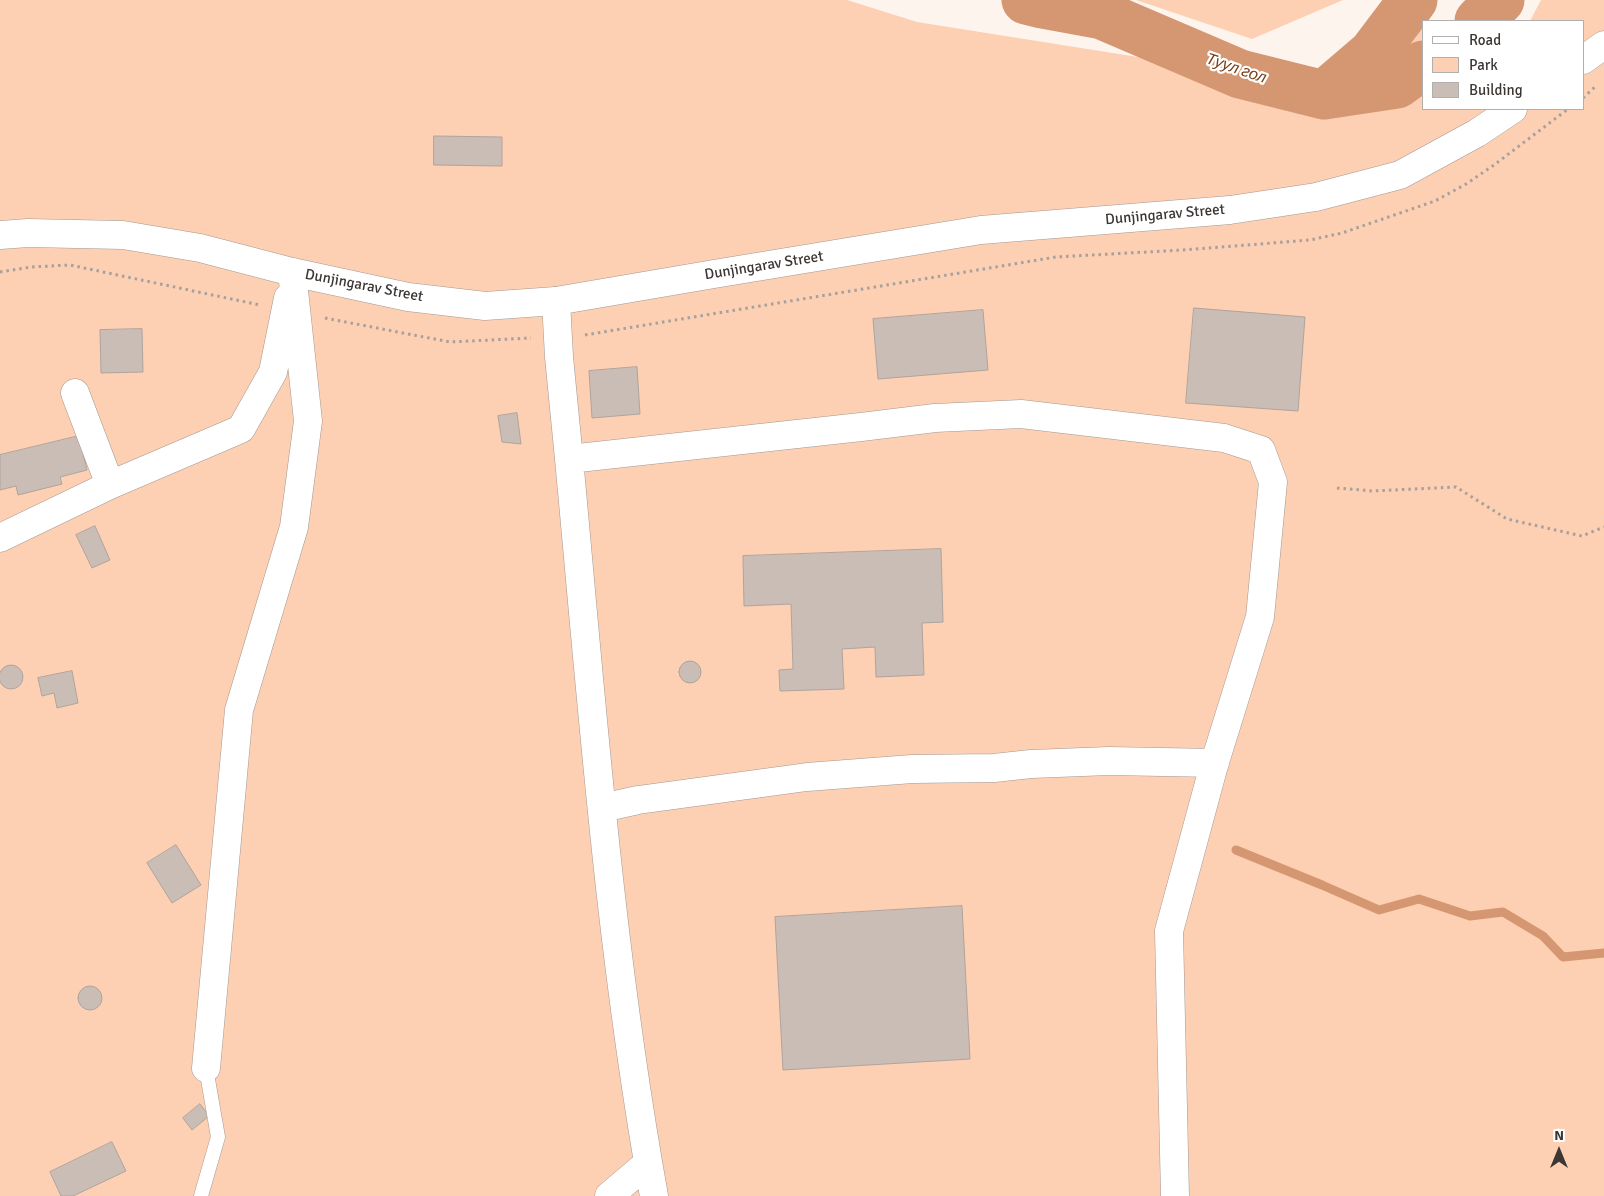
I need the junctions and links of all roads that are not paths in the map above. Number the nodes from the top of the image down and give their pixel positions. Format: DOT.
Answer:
graph roads {
  1 [pos="1604,45"];
  2 [pos="1584,59"];
  3 [pos="1511,110"];
  4 [pos="0,235"];
  5 [pos="292,272"];
  6 [pos="556,301"];
  7 [pos="75,392"];
  8 [pos="569,459"];
  9 [pos="110,485"];
  10 [pos="0,538"];
  11 [pos="1215,763"];
  12 [pos="602,808"];
  13 [pos="206,1068"];
  14 [pos="648,1163"];
  15 [pos="201,1196"];
  16 [pos="608,1196"];
  17 [pos="654,1196"];
  18 [pos="1175,1196"];
  1 -- 2 [label="street"];
  3 -- 6 [label="street, Dunjingarav Street"];
  4 -- 5 [label="street, Dunjingarav Street"];
  5 -- 6 [label="street, Dunjingarav Street"];
  5 -- 9 [label="street"];
  5 -- 13 [label="street"];
  6 -- 8 [label="street"];
  7 -- 9 [label="street"];
  8 -- 11 [label="street"];
  8 -- 12 [label="street"];
  9 -- 10 [label="street"];
  11 -- 12 [label="street"];
  11 -- 18 [label="street"];
  12 -- 14 [label="street"];
  13 -- 15 [label="lane"];
  14 -- 16 [label="street"];
  14 -- 17 [label="street"];
}
